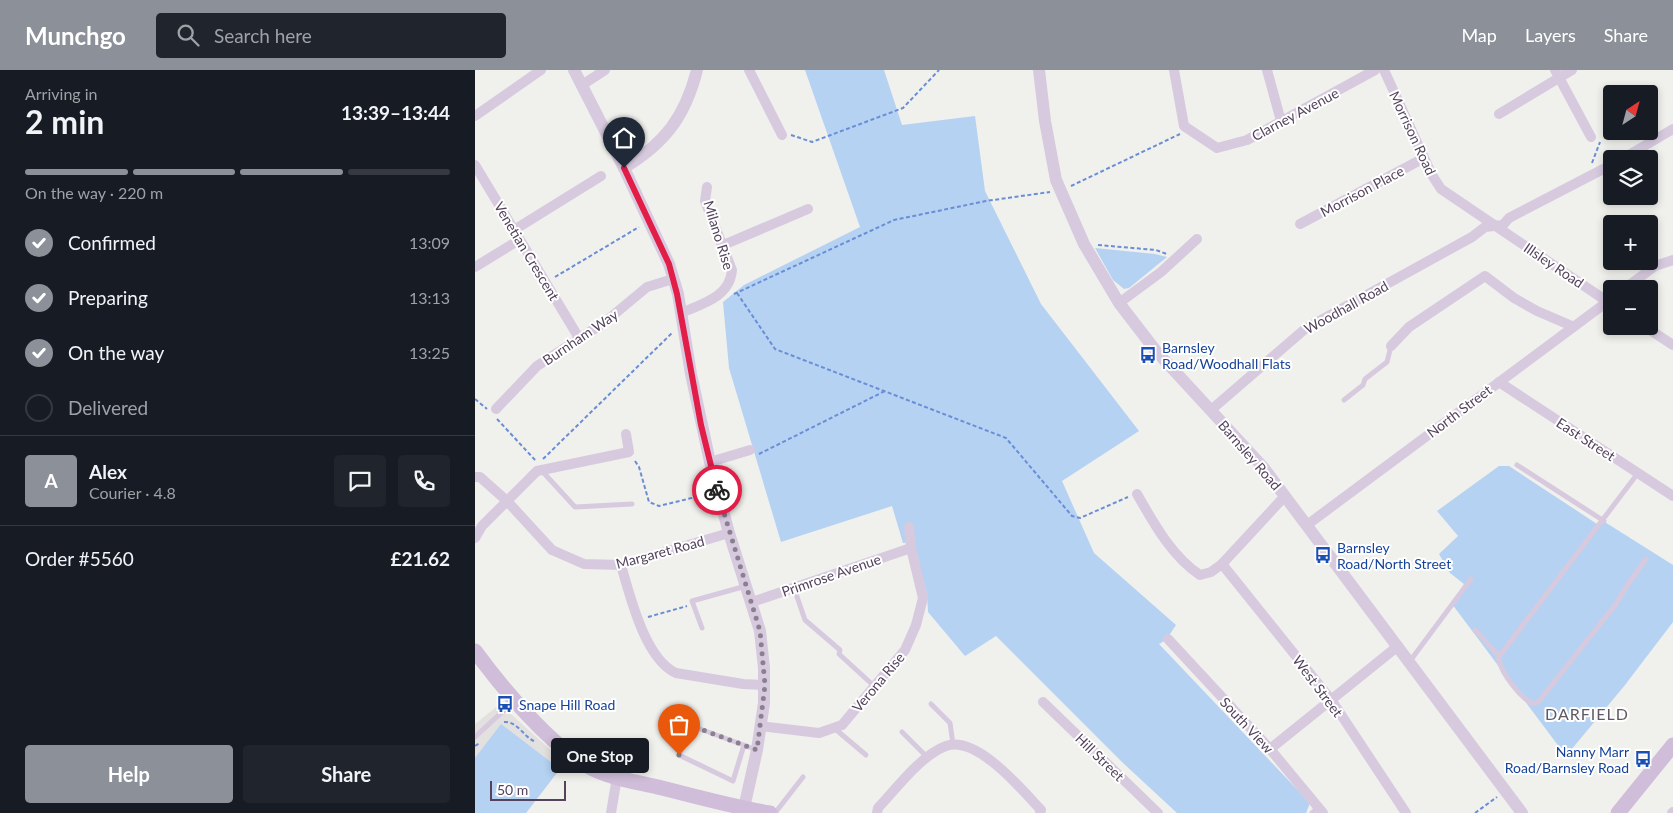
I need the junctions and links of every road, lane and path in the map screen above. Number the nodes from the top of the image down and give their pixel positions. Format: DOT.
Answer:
graph roads {
  1 [pos="541,70"];
  2 [pos="574,70"];
  3 [pos="605,70"];
  4 [pos="697,70"];
  5 [pos="749,70"];
  6 [pos="939,70"];
  7 [pos="1039,70"];
  8 [pos="1175,70"];
  9 [pos="1267,70"];
  10 [pos="1375,70"];
  11 [pos="1385,70"];
  12 [pos="1572,70"];
  13 [pos="1557,74"];
  14 [pos="582,85"];
  15 [pos="1499,114"];
  16 [pos="475,116"];
  17 [pos="1281,121"];
  18 [pos="1673,129"];
  19 [pos="1189,130"];
  20 [pos="782,135"];
  21 [pos="1591,137"];
  22 [pos="1637,150"];
  23 [pos="1424,158"];
  24 [pos="475,165"];
  25 [pos="624,168"];
  26 [pos="1603,170"];
  27 [pos="601,176"];
  28 [pos="1589,178"];
  29 [pos="707,187"];
  30 [pos="1060,191"];
  31 [pos="808,209"];
  32 [pos="649,221"];
  33 [pos="1300,224"];
  34 [pos="1496,226"];
  35 [pos="514,230"];
  36 [pos="1197,239"];
  37 [pos="519,240"];
  38 [pos="1085,244"];
  39 [pos="721,246"];
  40 [pos="1176,258"];
  41 [pos="1673,260"];
  42 [pos="475,267"];
  43 [pos="673,279"];
  44 [pos="1636,280"];
  45 [pos="547,282"];
  46 [pos="737,293"];
  47 [pos="715,297"];
  48 [pos="1603,297"];
  49 [pos="1119,303"];
  50 [pos="1603,306"];
  51 [pos="682,318"];
  52 [pos="1572,326"];
  53 [pos="1658,335"];
  54 [pos="579,338"];
  55 [pos="1673,345"];
  56 [pos="1391,346"];
  57 [pos="1499,382"];
  58 [pos="885,391"];
  59 [pos="475,400"];
  60 [pos="1344,400"];
  61 [pos="496,409"];
  62 [pos="1211,410"];
  63 [pos="626,434"];
  64 [pos="750,450"];
  65 [pos="629,452"];
  66 [pos="710,462"];
  67 [pos="1517,465"];
  68 [pos="542,470"];
  69 [pos="1638,473"];
  70 [pos="475,476"];
  71 [pos="717,492"];
  72 [pos="1137,494"];
  73 [pos="1285,496"];
  74 [pos="1673,496"];
  75 [pos="507,501"];
  76 [pos="632,504"];
  77 [pos="1603,521"];
  78 [pos="1307,525"];
  79 [pos="909,528"];
  80 [pos="729,533"];
  81 [pos="475,538"];
  82 [pos="911,548"];
  83 [pos="1646,559"];
  84 [pos="1222,564"];
  85 [pos="621,565"];
  86 [pos="1471,579"];
  87 [pos="747,586"];
  88 [pos="794,588"];
  89 [pos="752,602"];
  90 [pos="693,604"];
  91 [pos="639,619"];
  92 [pos="702,628"];
  93 [pos="1475,630"];
  94 [pos="1168,640"];
  95 [pos="1398,646"];
  96 [pos="475,651"];
  97 [pos="1499,656"];
  98 [pos="1410,662"];
  99 [pos="765,685"];
  100 [pos="875,686"];
  101 [pos="515,700"];
  102 [pos="1332,701"];
  103 [pos="1043,702"];
  104 [pos="931,704"];
  105 [pos="498,725"];
  106 [pos="760,726"];
  107 [pos="834,728"];
  108 [pos="902,732"];
  109 [pos="548,733"];
  110 [pos="475,738"];
  111 [pos="484,740"];
  112 [pos="953,744"];
  113 [pos="744,745"];
  114 [pos="1673,745"];
  115 [pos="475,746"];
  116 [pos="1270,749"];
  117 [pos="757,750"];
  118 [pos="865,755"];
  119 [pos="928,758"];
  120 [pos="617,777"];
  121 [pos="803,778"];
  122 [pos="1506,791"];
  123 [pos="744,808"];
  124 [pos="1317,811"];
  125 [pos="611,813"];
  126 [pos="770,813"];
  127 [pos="775,813"];
  128 [pos="877,813"];
  129 [pos="1041,813"];
  130 [pos="1157,813"];
  131 [pos="1406,813"];
  132 [pos="1475,813"];
  133 [pos="1522,813"];
  134 [pos="1618,813"];
  1 -- 16 [label="street"];
  2 -- 14 [label="street"];
  3 -- 14 [label="street"];
  4 -- 25 [label="street"];
  5 -- 20 [label="street"];
  6 -- 20 [label="path"];
  7 -- 30 [label="street, Barnsley Road"];
  8 -- 19 [label="street"];
  9 -- 17 [label="street"];
  10 -- 17 [label="street, Clarney Avenue"];
  11 -- 23 [label="street, Morrison Road"];
  12 -- 13 [label="street"];
  13 -- 15 [label="street"];
  13 -- 21 [label="street"];
  14 -- 25 [label="street"];
  17 -- 19 [label="street, Clarney Avenue"];
  18 -- 22 [label="street"];
  19 -- 30 [label="path"];
  21 -- 28 [label="path"];
  23 -- 33 [label="street, Morrison Place"];
  23 -- 34 [label="street, Morrison Road"];
  24 -- 35 [label="street, Venetian Crescent"];
  25 -- 32 [label="street"];
  26 -- 28 [label="street, Woodhall Road"];
  27 -- 35 [label="street"];
  28 -- 34 [label="street, Woodhall Road"];
  29 -- 39 [label="street, Milano Rise"];
  30 -- 38 [label="street, Barnsley Road"];
  30 -- 46 [label="path"];
  31 -- 39 [label="street"];
  32 -- 43 [label="street"];
  32 -- 45 [label="path"];
  34 -- 48 [label="street, Illsley Road"];
  34 -- 62 [label="street, Woodhall Road"];
  35 -- 37 [label="street, Venetian Crescent"];
  36 -- 40 [label="street"];
  37 -- 42 [label="street"];
  37 -- 45 [label="street, Venetian Crescent"];
  38 -- 40 [label="path"];
  38 -- 49 [label="street, Barnsley Road"];
  39 -- 47 [label="street, Milano Rise"];
  40 -- 49 [label="street"];
  41 -- 44 [label="street"];
  43 -- 51 [label="street"];
  43 -- 54 [label="street, Burnham Way"];
  45 -- 54 [label="street, Venetian Crescent"];
  46 -- 47 [label="path"];
  46 -- 58 [label="path"];
  47 -- 51 [label="street, Milano Rise"];
  49 -- 62 [label="street, Barnsley Road"];
  50 -- 52 [label="street, North Street"];
  51 -- 59 [label="path"];
  51 -- 66 [label="street"];
  52 -- 56 [label="street"];
  52 -- 57 [label="street, North Street"];
  53 -- 55 [label="street"];
  54 -- 61 [label="street, Burnham Way"];
  56 -- 60 [label="lane"];
  57 -- 69 [label="street, East Street"];
  57 -- 78 [label="street, North Street"];
  58 -- 64 [label="path"];
  58 -- 72 [label="path"];
  62 -- 73 [label="street, Barnsley Road"];
  63 -- 65 [label="street"];
  64 -- 66 [label="street"];
  65 -- 68 [label="street"];
  65 -- 71 [label="path"];
  66 -- 71 [label="street"];
  67 -- 77 [label="lane"];
  68 -- 75 [label="street"];
  68 -- 76 [label="lane"];
  69 -- 74 [label="street, East Street"];
  69 -- 77 [label="lane"];
  70 -- 75 [label="street, Margaret Road"];
  71 -- 80 [label="street"];
  72 -- 84 [label="street"];
  73 -- 78 [label="street, Barnsley Road"];
  73 -- 84 [label="street"];
  75 -- 81 [label="street"];
  75 -- 85 [label="street, Margaret Road"];
  77 -- 97 [label="lane"];
  78 -- 95 [label="street, Barnsley Road"];
  79 -- 82 [label="street, Verona Rise"];
  80 -- 85 [label="street, Margaret Road"];
  80 -- 87 [label="street"];
  82 -- 88 [label="street, Primrose Avenue"];
  82 -- 100 [label="street, Verona Rise"];
  83 -- 97 [label="lane"];
  84 -- 102 [label="street, West Street"];
  85 -- 91 [label="street"];
  86 -- 98 [label="lane"];
  87 -- 89 [label="street"];
  87 -- 90 [label="lane"];
  88 -- 89 [label="street, Primrose Avenue"];
  88 -- 100 [label="lane"];
  89 -- 99 [label="street"];
  90 -- 91 [label="path"];
  90 -- 92 [label="lane"];
  91 -- 99 [label="street"];
  93 -- 97 [label="lane"];
  94 -- 116 [label="street, South View"];
  95 -- 98 [label="street, Barnsley Road"];
  95 -- 102 [label="street"];
  96 -- 101 [label="main road"];
  98 -- 122 [label="street, Barnsley Road"];
  99 -- 106 [label="street"];
  100 -- 107 [label="street, Verona Rise"];
  101 -- 109 [label="main road"];
  101 -- 110 [label="lane"];
  102 -- 116 [label="street"];
  102 -- 131 [label="street, West Street"];
  103 -- 130 [label="street, Hill Street"];
  104 -- 112 [label="lane"];
  105 -- 109 [label="path"];
  106 -- 107 [label="street"];
  106 -- 117 [label="street"];
  107 -- 118 [label="lane"];
  108 -- 119 [label="lane"];
  109 -- 120 [label="main road"];
  111 -- 115 [label="path"];
  112 -- 119 [label="street"];
  112 -- 129 [label="street"];
  113 -- 113 [label="lane"];
  113 -- 117 [label="lane"];
  114 -- 134 [label="main road"];
  116 -- 124 [label="street, South View"];
  117 -- 123 [label="street"];
  119 -- 128 [label="street"];
  120 -- 123 [label="main road"];
  120 -- 125 [label="street"];
  121 -- 127 [label="lane"];
  122 -- 132 [label="path"];
  122 -- 133 [label="street, Barnsley Road"];
  123 -- 126 [label="main road"];
}
